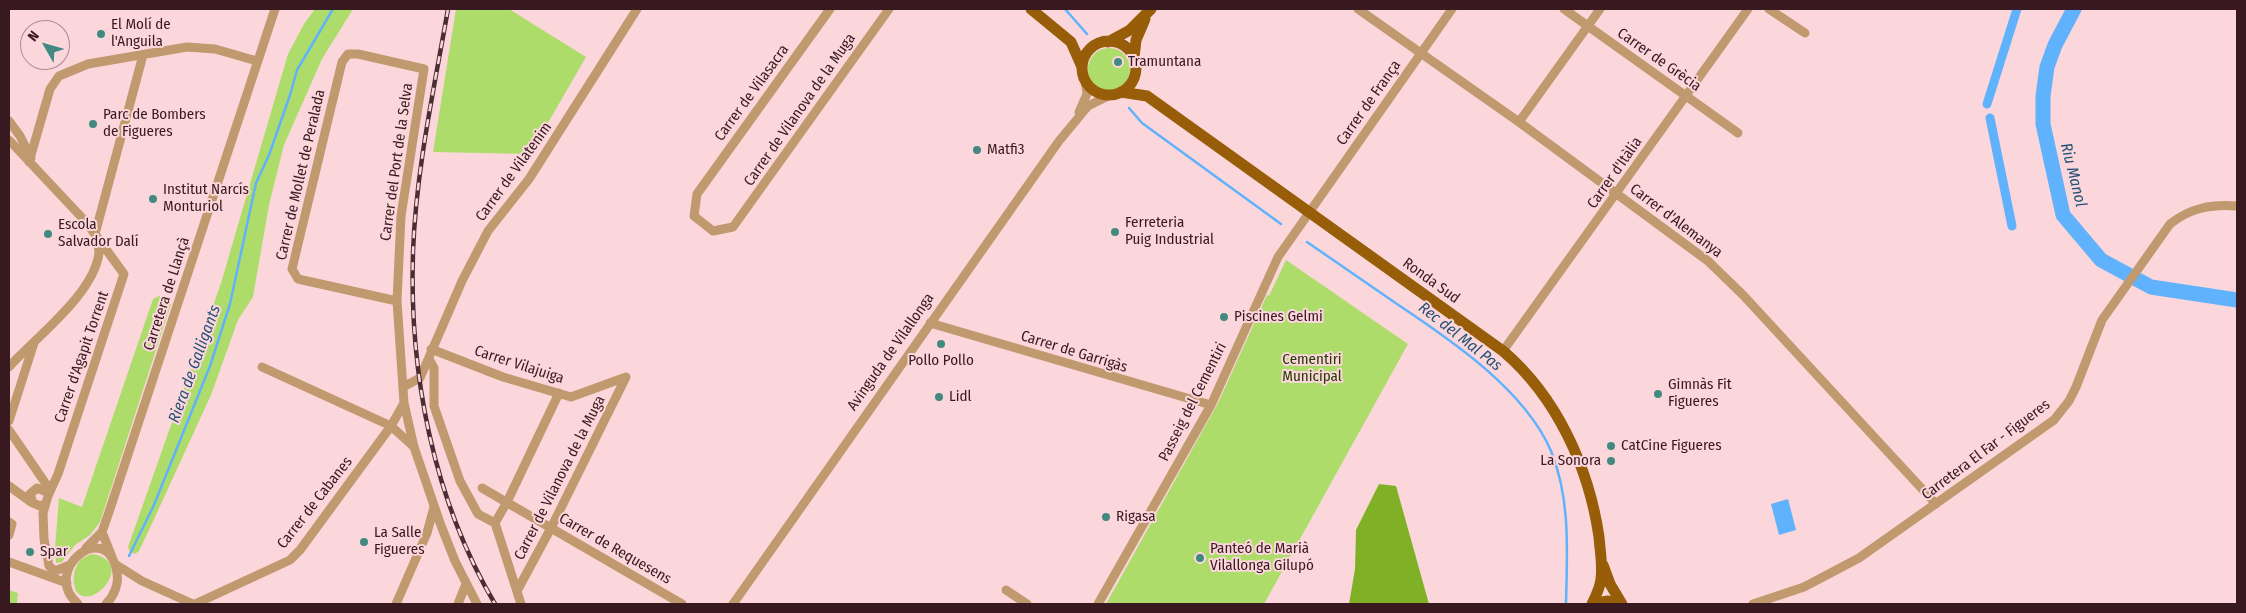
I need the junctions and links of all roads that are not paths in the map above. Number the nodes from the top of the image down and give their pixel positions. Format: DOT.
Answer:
graph roads {
  1 [pos="275,9"];
  2 [pos="637,9"];
  3 [pos="830,9"];
  4 [pos="889,9"];
  5 [pos="1031,9"];
  6 [pos="1358,9"];
  7 [pos="1452,9"];
  8 [pos="1564,9"];
  9 [pos="1600,9"];
  10 [pos="1748,9"];
  11 [pos="1769,9"];
  12 [pos="1149,12"];
  13 [pos="1588,25"];
  14 [pos="1805,33"];
  15 [pos="1071,42"];
  16 [pos="1103,43"];
  17 [pos="1421,53"];
  18 [pos="143,55"];
  19 [pos="1134,58"];
  20 [pos="257,61"];
  21 [pos="1082,67"];
  22 [pos="424,69"];
  23 [pos="1136,72"];
  24 [pos="1085,80"];
  25 [pos="1116,94"];
  26 [pos="1686,95"];
  27 [pos="1147,96"];
  28 [pos="1076,118"];
  29 [pos="9,121"];
  30 [pos="1519,122"];
  31 [pos="1738,133"];
  32 [pos="9,140"];
  33 [pos="30,160"];
  34 [pos="1618,194"];
  35 [pos="2237,206"];
  36 [pos="1309,212"];
  37 [pos="98,220"];
  38 [pos="86,222"];
  39 [pos="733,227"];
  40 [pos="95,234"];
  41 [pos="98,258"];
  42 [pos="112,258"];
  43 [pos="397,301"];
  44 [pos="930,323"];
  45 [pos="35,340"];
  46 [pos="431,348"];
  47 [pos="1503,351"];
  48 [pos="429,359"];
  49 [pos="9,367"];
  50 [pos="262,367"];
  51 [pos="626,377"];
  52 [pos="403,387"];
  53 [pos="559,393"];
  54 [pos="404,403"];
  55 [pos="1211,405"];
  56 [pos="9,421"];
  57 [pos="391,426"];
  58 [pos="9,430"];
  59 [pos="414,447"];
  60 [pos="32,463"];
  61 [pos="9,486"];
  62 [pos="35,488"];
  63 [pos="482,488"];
  64 [pos="46,497"];
  65 [pos="31,502"];
  66 [pos="507,502"];
  67 [pos="435,504"];
  68 [pos="1936,504"];
  69 [pos="495,523"];
  70 [pos="551,528"];
  71 [pos="102,532"];
  72 [pos="86,548"];
  73 [pos="47,558"];
  74 [pos="1602,561"];
  75 [pos="9,562"];
  76 [pos="114,562"];
  77 [pos="70,565"];
  78 [pos="28,570"];
  79 [pos="142,581"];
  80 [pos="68,583"];
  81 [pos="466,584"];
  82 [pos="117,585"];
  83 [pos="1006,590"];
  84 [pos="518,592"];
  85 [pos="109,602"];
  86 [pos="78,604"];
  87 [pos="192,604"];
  88 [pos="396,604"];
  89 [pos="458,604"];
  90 [pos="477,604"];
  91 [pos="521,604"];
  92 [pos="682,604"];
  93 [pos="734,604"];
  94 [pos="1027,604"];
  95 [pos="1098,604"];
  96 [pos="1592,604"];
  97 [pos="1621,604"];
  98 [pos="1753,604"];
  1 -- 20 [label="street, Carretera de Llançà"];
  2 -- 46 [label="street, Carrer de Vilatenim"];
  3 -- 39 [label="street, Carrer de Vilasacra"];
  4 -- 39 [label="street, Carrer de Vilanova de la Muga"];
  5 -- 15 [label="main road"];
  6 -- 17 [label="street, Carrer d'Alemanya"];
  7 -- 17 [label="street, Carrer de França"];
  8 -- 13 [label="street, Carrer de Grècia"];
  9 -- 13 [label="street"];
  10 -- 26 [label="street, Carrer d'Itàlia"];
  11 -- 14 [label="street"];
  12 -- 16 [label="main road"];
  12 -- 19 [label="main road"];
  13 -- 26 [label="street, Carrer de Grècia"];
  13 -- 30 [label="street"];
  15 -- 16 [label="main road"];
  15 -- 21 [label="main road"];
  16 -- 19 [label="main road"];
  16 -- 21 [label="main road"];
  17 -- 30 [label="street, Carrer d'Alemanya"];
  17 -- 36 [label="street, Carrer de França"];
  18 -- 20 [label="street"];
  18 -- 33 [label="street"];
  18 -- 37 [label="street"];
  19 -- 23 [label="main road"];
  20 -- 71 [label="street, Carretera de Llançà"];
  21 -- 24 [label="main road"];
  22 -- 43 [label="street, Carrer del Port de la Selva"];
  22 -- 43 [label="street, Carrer de Mollet de Peralada"];
  23 -- 25 [label="main road"];
  23 -- 27 [label="main road, Ronda Sud"];
  24 -- 25 [label="main road"];
  24 -- 28 [label="street, Avinguda de Vilallonga"];
  25 -- 27 [label="main road, Ronda Sud"];
  25 -- 28 [label="street, Avinguda de Vilallonga"];
  26 -- 31 [label="street, Carrer de Grècia"];
  26 -- 34 [label="street, Carrer d'Itàlia"];
  27 -- 36 [label="main road, Ronda Sud"];
  28 -- 44 [label="street, Avinguda de Vilallonga"];
  29 -- 33 [label="street"];
  30 -- 34 [label="street, Carrer d'Alemanya"];
  32 -- 33 [label="street, Carrer d'Agapit Torrent"];
  33 -- 38 [label="street, Carrer d'Agapit Torrent"];
  34 -- 47 [label="street, Carrer d'Itàlia"];
  34 -- 68 [label="street, Carrer d'Alemanya"];
  35 -- 68 [label="street, Carretera El Far - Figueres"];
  36 -- 47 [label="main road, Ronda Sud"];
  36 -- 55 [label="street, Passeig del Cementiri"];
  37 -- 38 [label="street"];
  37 -- 40 [label="street"];
  38 -- 40 [label="street, Carrer d'Agapit Torrent"];
  40 -- 41 [label="street"];
  40 -- 42 [label="street, Carrer d'Agapit Torrent"];
  41 -- 42 [label="street"];
  41 -- 45 [label="street"];
  42 -- 64 [label="street, Carrer d'Agapit Torrent"];
  43 -- 52 [label="street, Carrer del Port de la Selva"];
  44 -- 55 [label="street, Carrer de Garrigàs"];
  44 -- 93 [label="street, Avinguda de Vilallonga"];
  45 -- 49 [label="street"];
  45 -- 56 [label="street"];
  46 -- 48 [label="street, Carrer de Vilatenim"];
  46 -- 53 [label="street, Carrer Vilajuiga"];
  47 -- 74 [label="main road, Ronda Sud"];
  48 -- 52 [label="street, Carrer de Vilatenim"];
  48 -- 69 [label="street, Carrer de Vilatenim"];
  50 -- 57 [label="street"];
  51 -- 53 [label="street, Carrer Vilajuiga"];
  51 -- 70 [label="street, Carrer de Vilanova de la Muga"];
  52 -- 54 [label="street, Carrer del Port de la Selva"];
  53 -- 66 [label="street"];
  54 -- 57 [label="street, Carrer de Cabanes"];
  54 -- 59 [label="street, Carrer del Port de la Selva"];
  55 -- 95 [label="street, Passeig del Cementiri"];
  57 -- 59 [label="street"];
  57 -- 87 [label="street, Carrer de Cabanes"];
  58 -- 60 [label="street"];
  59 -- 67 [label="street, Carrer del Port de la Selva"];
  60 -- 62 [label="street"];
  60 -- 64 [label="street"];
  61 -- 65 [label="street"];
  62 -- 64 [label="street"];
  62 -- 65 [label="street"];
  63 -- 66 [label="street, Carrer de Requesens"];
  64 -- 65 [label="street"];
  64 -- 73 [label="street"];
  66 -- 69 [label="street"];
  66 -- 70 [label="street, Carrer de Requesens"];
  67 -- 81 [label="street, Carrer del Port de la Selva"];
  67 -- 88 [label="street"];
  68 -- 98 [label="street, Carretera El Far - Figueres"];
  69 -- 84 [label="street"];
  70 -- 84 [label="street, Carrer de Vilanova de la Muga"];
  70 -- 92 [label="street, Carrer de Requesens"];
  71 -- 72 [label="street, Carretera de Llançà"];
  71 -- 76 [label="street"];
  72 -- 76 [label="street"];
  72 -- 77 [label="street, Carretera de Llançà"];
  73 -- 77 [label="street"];
  73 -- 78 [label="street"];
  74 -- 96 [label="main road, Ronda Sud"];
  74 -- 97 [label="main road, Ronda Sud"];
  75 -- 78 [label="street"];
  76 -- 79 [label="street"];
  76 -- 82 [label="street"];
  77 -- 80 [label="street"];
  78 -- 80 [label="street"];
  79 -- 82 [label="street"];
  79 -- 87 [label="street"];
  80 -- 86 [label="street"];
  81 -- 89 [label="street"];
  81 -- 90 [label="street, Carrer del Port de la Selva"];
  82 -- 85 [label="street"];
  83 -- 94 [label="street"];
  84 -- 91 [label="street"];
  96 -- 97 [label="main road, Ronda Sud"];
}
